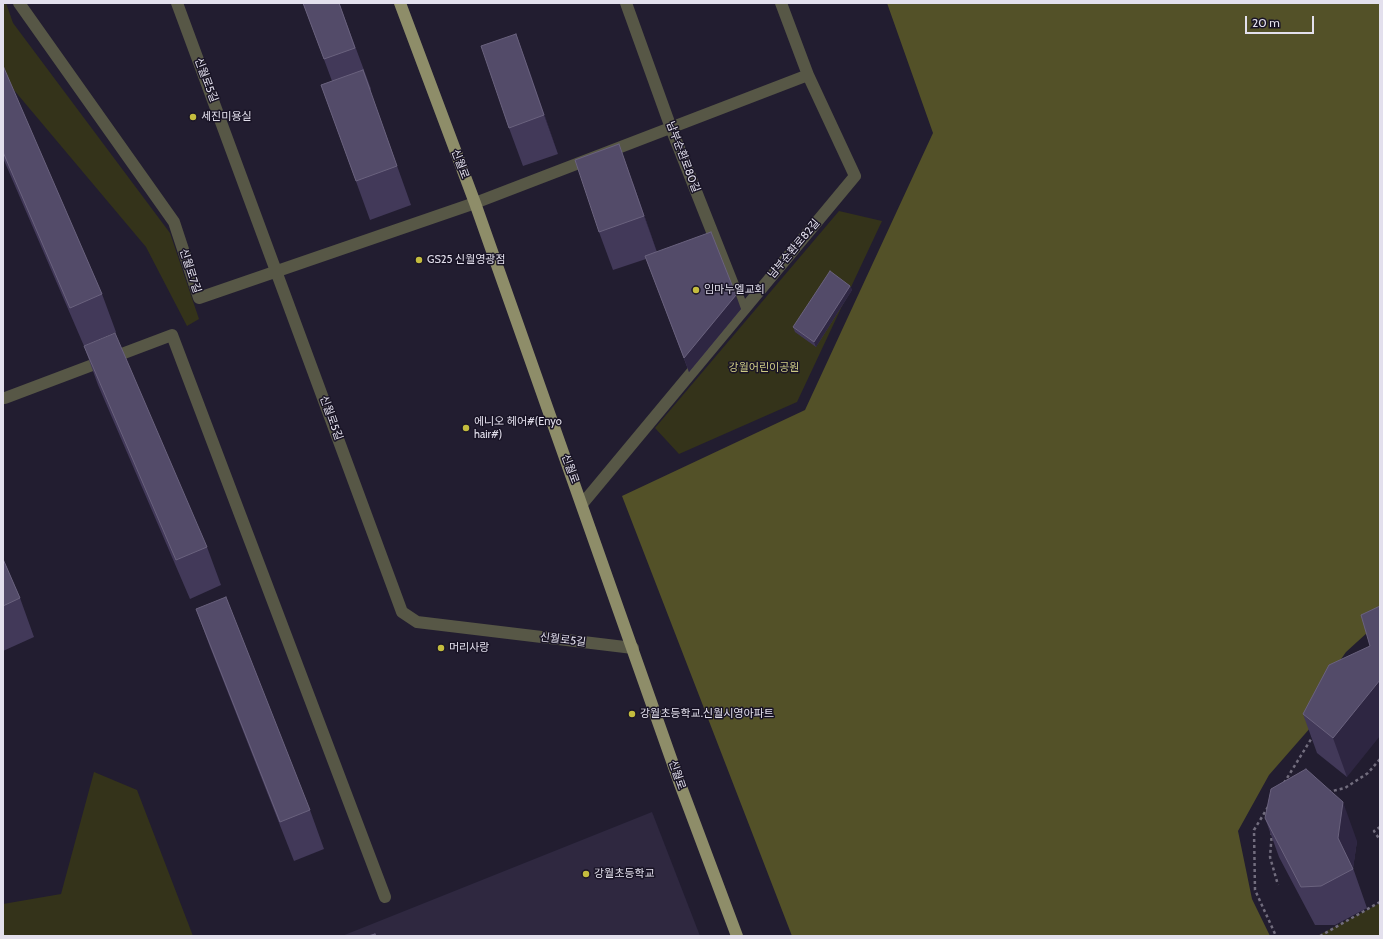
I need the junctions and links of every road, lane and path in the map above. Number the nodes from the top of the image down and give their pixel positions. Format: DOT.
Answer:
graph roads {
  1 [pos="19,3"];
  2 [pos="177,3"];
  3 [pos="400,3"];
  4 [pos="626,3"];
  5 [pos="781,3"];
  6 [pos="808,75"];
  7 [pos="671,128"];
  8 [pos="475,202"];
  9 [pos="277,270"];
  10 [pos="742,310"];
  11 [pos="5,398"];
  12 [pos="582,503"];
  13 [pos="633,648"];
  14 [pos="1317,731"];
  15 [pos="1380,759"];
  16 [pos="1283,784"];
  17 [pos="1323,793"];
  18 [pos="1270,804"];
  19 [pos="1380,827"];
  20 [pos="1272,829"];
  21 [pos="1380,840"];
  22 [pos="1278,885"];
  23 [pos="385,897"];
  24 [pos="1380,902"];
  25 [pos="737,936"];
  26 [pos="1276,936"];
  27 [pos="1320,936"];
  1 -- 9 [label="street, 신월로7길"];
  2 -- 9 [label="street, 신월로5길"];
  3 -- 8 [label="main road, 신월로"];
  4 -- 7 [label="street, 남부순환로80길"];
  5 -- 6 [label="street, 남부순환로82길"];
  6 -- 7 [label="street, 신월로7길"];
  6 -- 10 [label="street, 남부순환로82길"];
  7 -- 8 [label="street, 신월로7길"];
  7 -- 10 [label="street, 남부순환로80길"];
  8 -- 9 [label="street, 신월로7길"];
  8 -- 12 [label="main road, 신월로"];
  9 -- 13 [label="street, 신월로5길"];
  10 -- 12 [label="street, 남부순환로82길"];
  11 -- 23 [label="street"];
  12 -- 13 [label="main road, 신월로"];
  13 -- 25 [label="main road, 신월로"];
  14 -- 16 [label="path"];
  15 -- 17 [label="path"];
  18 -- 26 [label="path"];
  19 -- 21 [label="path"];
  20 -- 22 [label="path"];
  24 -- 27 [label="path"];
}
